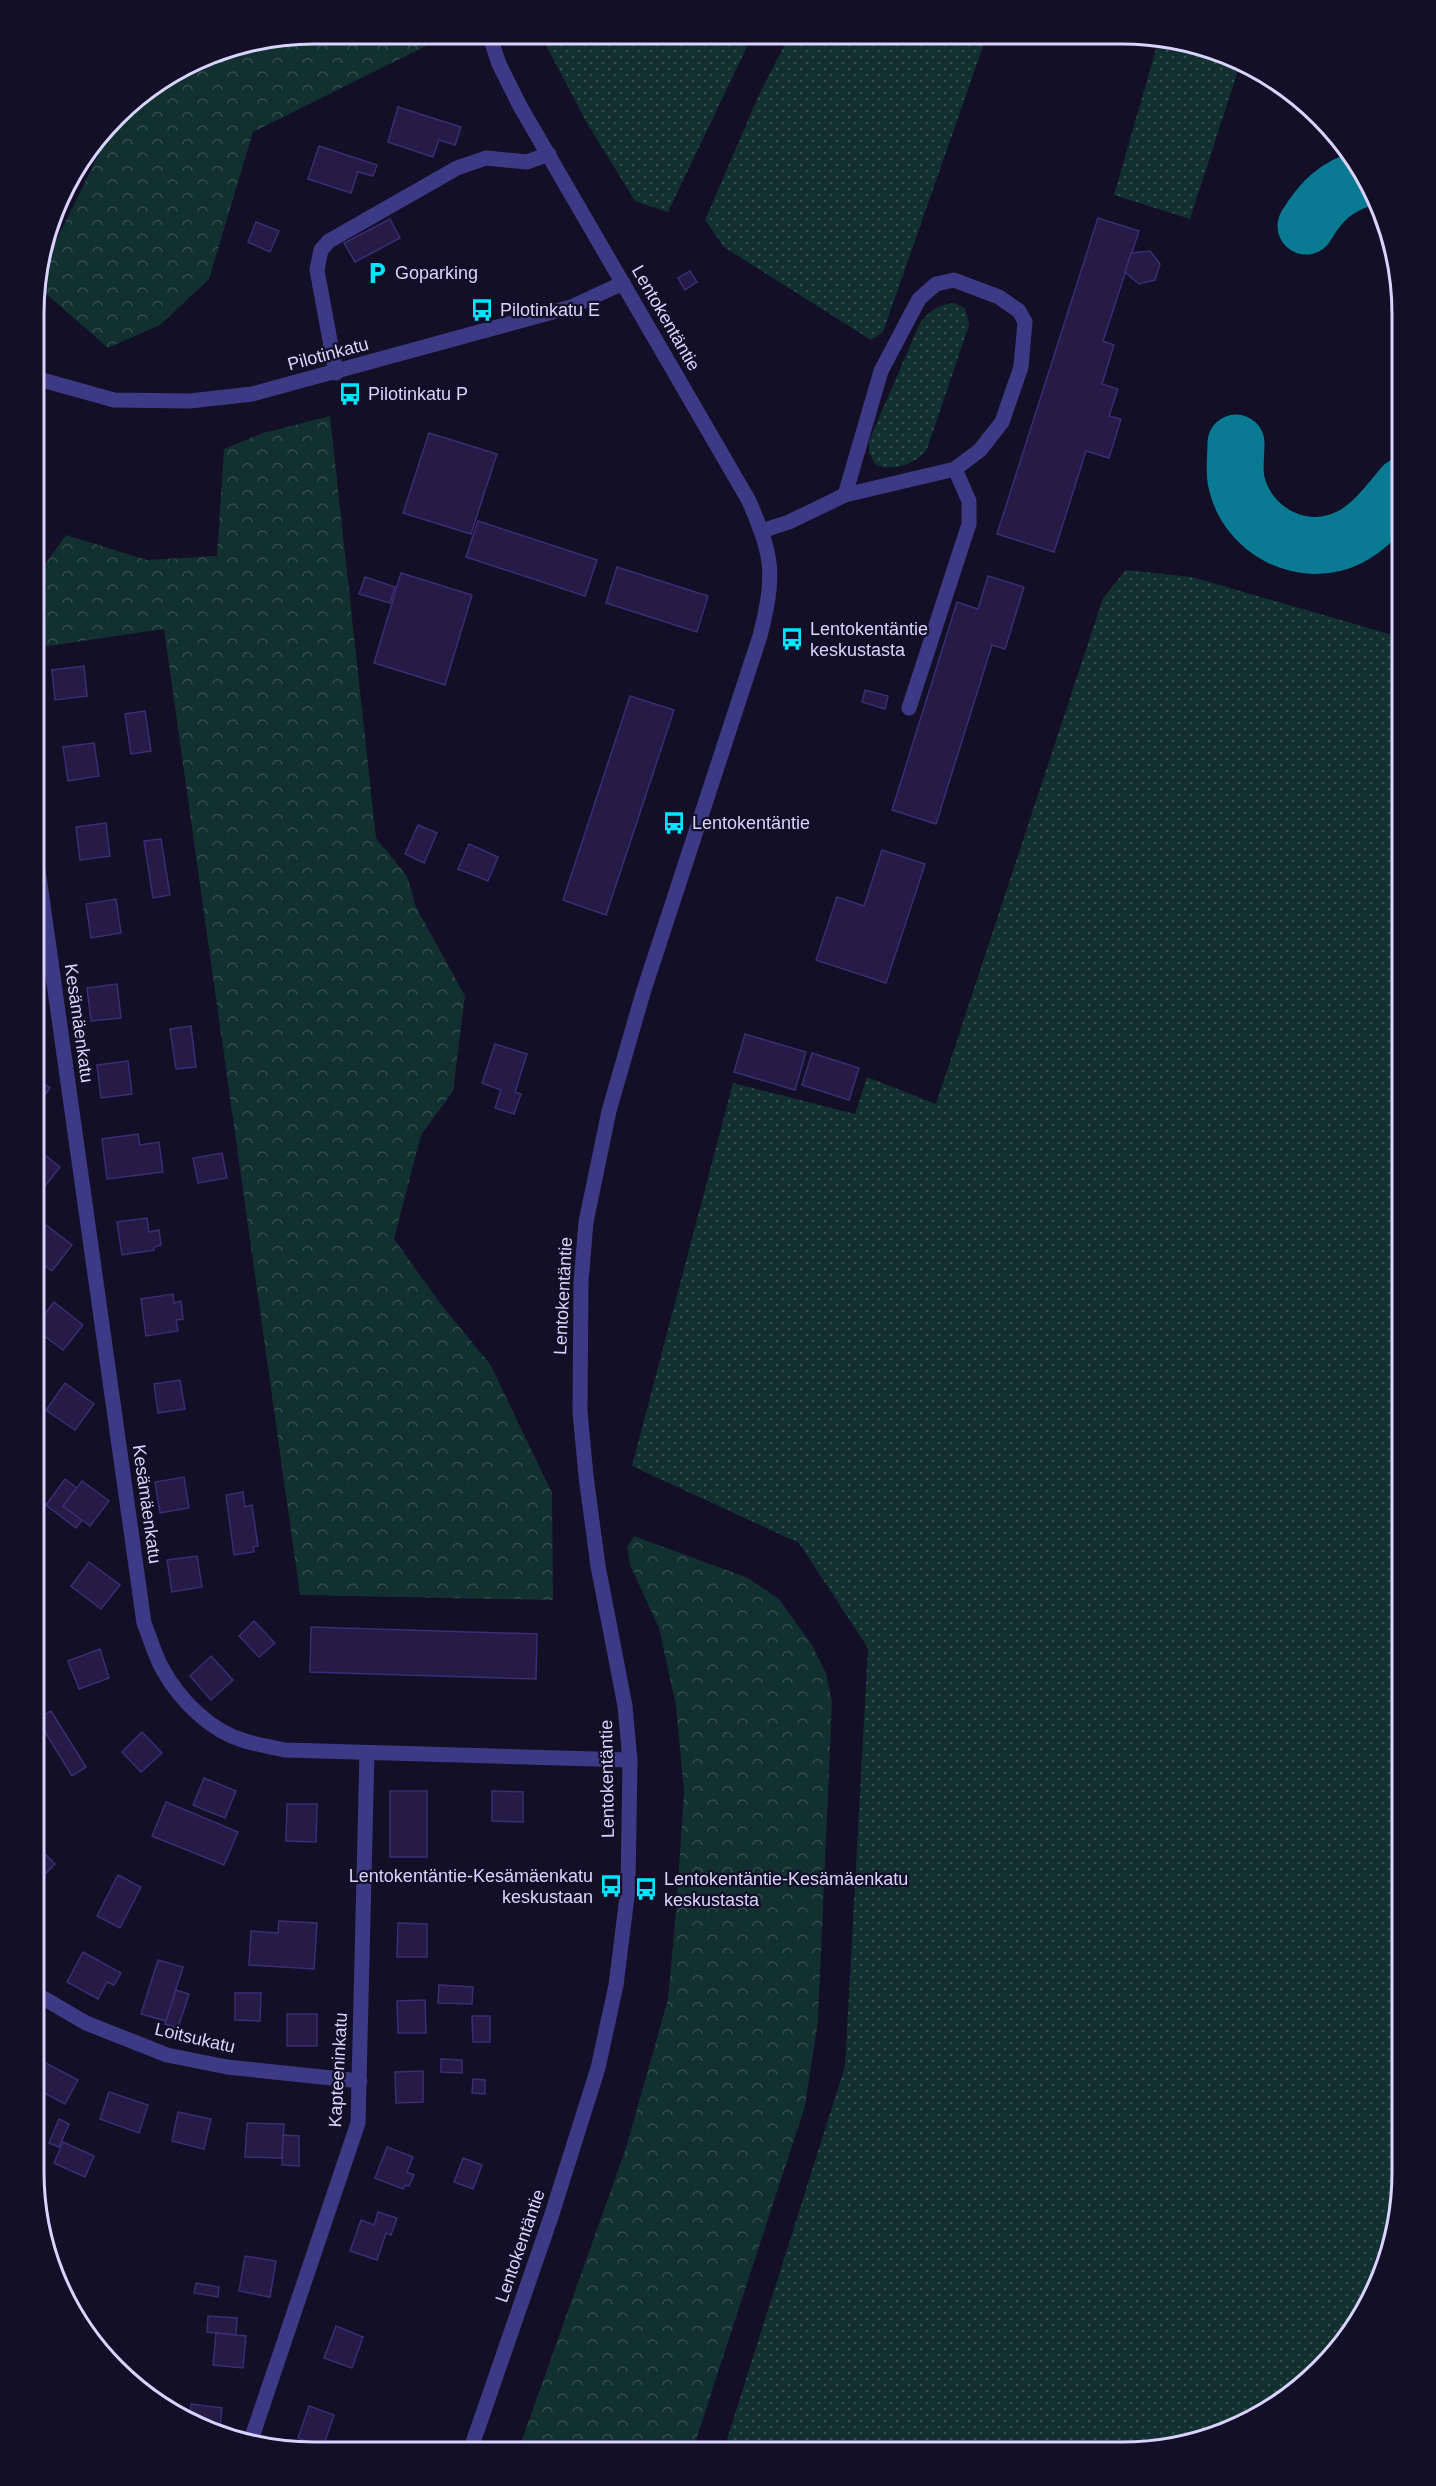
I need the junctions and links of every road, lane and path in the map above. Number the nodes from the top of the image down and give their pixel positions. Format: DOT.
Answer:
graph roads {
  1 [pos="493,44"];
  2 [pos="549,154"];
  3 [pos="623,283"];
  4 [pos="336,373"];
  5 [pos="44,381"];
  6 [pos="955,469"];
  7 [pos="844,495"];
  8 [pos="762,531"];
  9 [pos="909,708"];
  10 [pos="44,912"];
  11 [pos="367,1753"];
  12 [pos="630,1760"];
  13 [pos="44,1999"];
  14 [pos="360,2081"];
  15 [pos="253,2435"];
  16 [pos="473,2442"];
  1 -- 2 [label="street, Lentokentäntie"];
  2 -- 3 [label="street, Lentokentäntie"];
  2 -- 4 [label="street"];
  3 -- 4 [label="street, Pilotinkatu"];
  3 -- 8 [label="street, Lentokentäntie"];
  4 -- 5 [label="street, Pilotinkatu"];
  6 -- 7 [label="street"];
  6 -- 7 [label="street"];
  6 -- 9 [label="street"];
  7 -- 8 [label="street"];
  8 -- 12 [label="street, Lentokentäntie"];
  10 -- 11 [label="street, Kesämäenkatu"];
  11 -- 12 [label="street, Kesämäenkatu"];
  11 -- 14 [label="street, Kapteeninkatu"];
  12 -- 16 [label="street, Lentokentäntie"];
  13 -- 14 [label="street, Loitsukatu"];
  14 -- 15 [label="street, Kapteeninkatu"];
}
